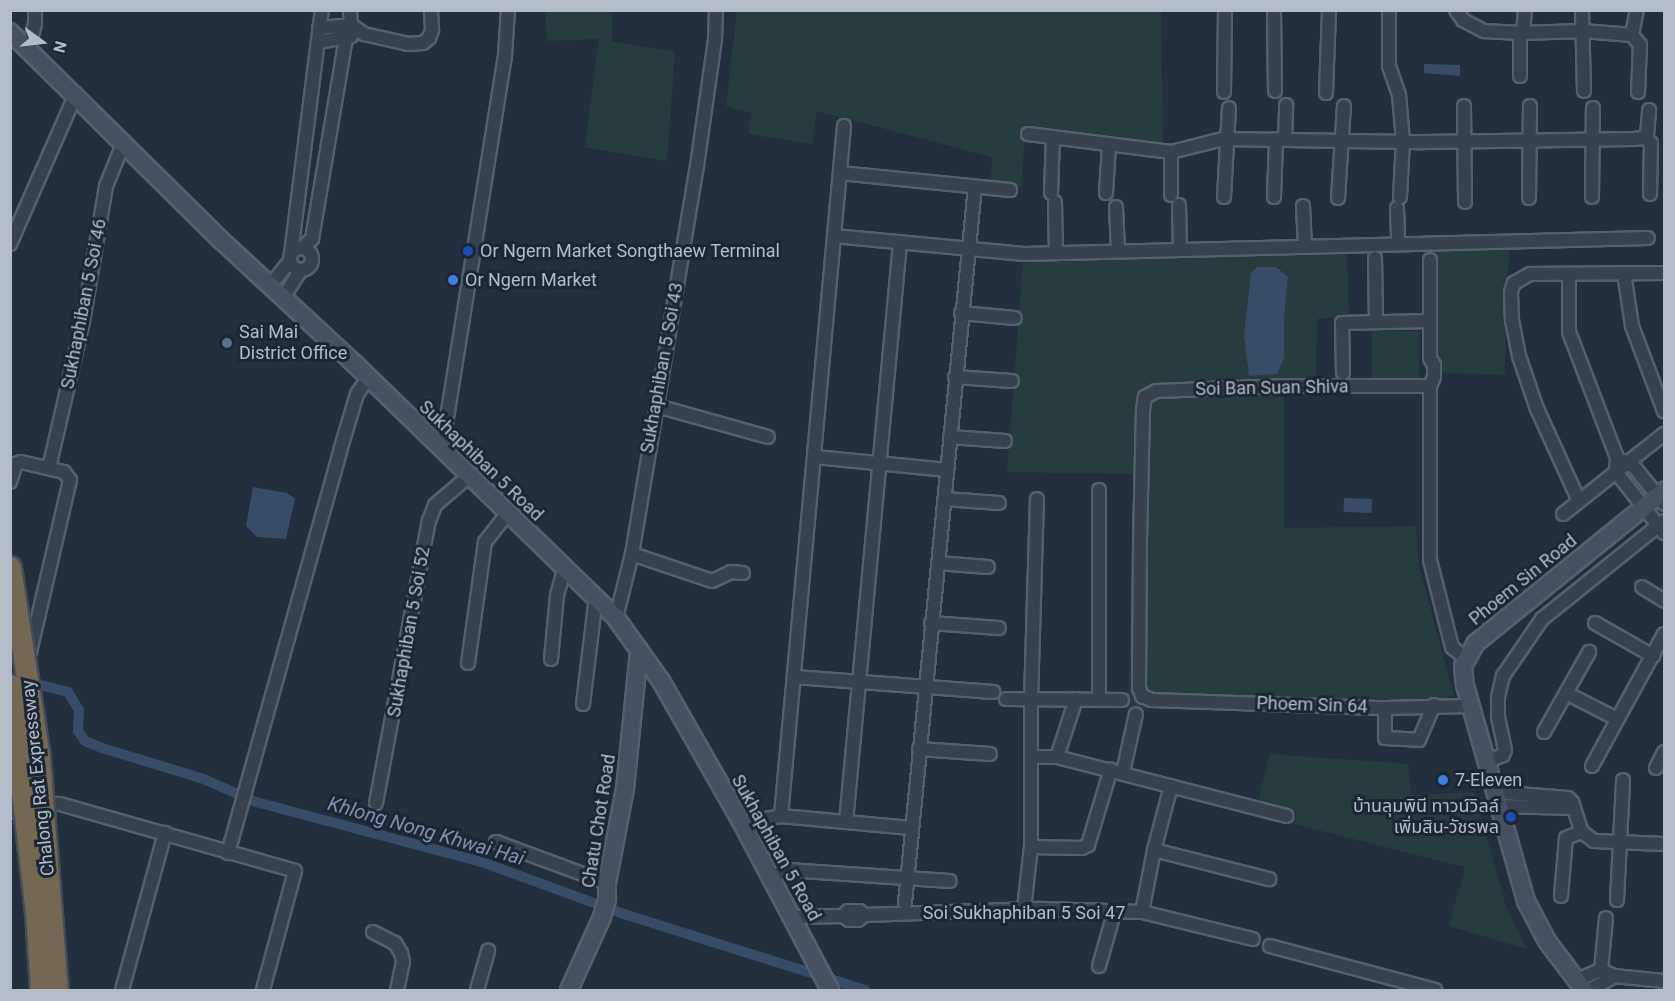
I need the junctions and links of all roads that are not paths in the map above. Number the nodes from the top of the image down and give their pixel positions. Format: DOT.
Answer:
graph roads {
  1 [pos="35,10"];
  2 [pos="322,10"];
  3 [pos="331,10"];
  4 [pos="350,10"];
  5 [pos="431,10"];
  6 [pos="508,10"];
  7 [pos="716,10"];
  8 [pos="1225,10"];
  9 [pos="1274,10"];
  10 [pos="1329,10"];
  11 [pos="1389,10"];
  12 [pos="1455,10"];
  13 [pos="1525,10"];
  14 [pos="1582,10"];
  15 [pos="1637,10"];
  16 [pos="351,25"];
  17 [pos="322,28"];
  18 [pos="1583,31"];
  19 [pos="10,32"];
  20 [pos="1522,33"];
  21 [pos="364,34"];
  22 [pos="1632,35"];
  23 [pos="346,38"];
  24 [pos="320,41"];
  25 [pos="29,49"];
  26 [pos="1520,76"];
  27 [pos="1275,91"];
  28 [pos="1584,91"];
  29 [pos="1224,92"];
  30 [pos="1638,92"];
  31 [pos="1326,93"];
  32 [pos="76,94"];
  33 [pos="1286,105"];
  34 [pos="1344,106"];
  35 [pos="1464,106"];
  36 [pos="1530,106"];
  37 [pos="1229,108"];
  38 [pos="1593,108"];
  39 [pos="1649,110"];
  40 [pos="844,126"];
  41 [pos="1028,134"];
  42 [pos="1053,137"];
  43 [pos="1644,137"];
  44 [pos="1227,139"];
  45 [pos="1280,139"];
  46 [pos="1529,139"];
  47 [pos="1592,139"];
  48 [pos="1342,140"];
  49 [pos="1403,141"];
  50 [pos="124,142"];
  51 [pos="1464,142"];
  52 [pos="1109,145"];
  53 [pos="1171,152"];
  54 [pos="840,173"];
  55 [pos="975,187"];
  56 [pos="1010,190"];
  57 [pos="1106,193"];
  58 [pos="1650,194"];
  59 [pos="1224,197"];
  60 [pos="1274,197"];
  61 [pos="1592,197"];
  62 [pos="1338,198"];
  63 [pos="1529,198"];
  64 [pos="1465,202"];
  65 [pos="1303,206"];
  66 [pos="1116,207"];
  67 [pos="834,236"];
  68 [pos="1648,238"];
  69 [pos="900,243"];
  70 [pos="1398,243"];
  71 [pos="10,244"];
  72 [pos="303,247"];
  73 [pos="1305,247"];
  74 [pos="969,249"];
  75 [pos="1180,249"];
  76 [pos="1118,251"];
  77 [pos="1056,252"];
  78 [pos="290,257"];
  79 [pos="1375,258"];
  80 [pos="1430,260"];
  81 [pos="301,270"];
  82 [pos="1624,273"];
  83 [pos="1665,273"];
  84 [pos="1569,274"];
  85 [pos="271,285"];
  86 [pos="284,296"];
  87 [pos="961,313"];
  88 [pos="1015,318"];
  89 [pos="1430,321"];
  90 [pos="1376,322"];
  91 [pos="1343,373"];
  92 [pos="955,376"];
  93 [pos="368,378"];
  94 [pos="1012,381"];
  95 [pos="1430,386"];
  96 [pos="657,406"];
  97 [pos="1665,411"];
  98 [pos="1665,434"];
  99 [pos="768,437"];
  100 [pos="950,437"];
  101 [pos="1005,441"];
  102 [pos="442,449"];
  103 [pos="815,457"];
  104 [pos="1623,460"];
  105 [pos="879,463"];
  106 [pos="49,468"];
  107 [pos="947,470"];
  108 [pos="1617,472"];
  109 [pos="469,476"];
  110 [pos="10,482"];
  111 [pos="1099,490"];
  112 [pos="945,499"];
  113 [pos="1037,499"];
  114 [pos="1658,499"];
  115 [pos="1579,501"];
  116 [pos="999,503"];
  117 [pos="508,513"];
  118 [pos="1563,514"];
  119 [pos="1662,527"];
  120 [pos="632,554"];
  121 [pos="938,563"];
  122 [pos="10,567"];
  123 [pos="565,567"];
  124 [pos="988,567"];
  125 [pos="743,573"];
  126 [pos="1642,586"];
  127 [pos="596,597"];
  128 [pos="1665,601"];
  129 [pos="616,618"];
  130 [pos="931,623"];
  131 [pos="1595,623"];
  132 [pos="999,628"];
  133 [pos="1665,634"];
  134 [pos="639,651"];
  135 [pos="30,652"];
  136 [pos="1589,652"];
  137 [pos="1653,656"];
  138 [pos="1465,658"];
  139 [pos="551,659"];
  140 [pos="468,663"];
  141 [pos="795,677"];
  142 [pos="858,682"];
  143 [pos="10,685"];
  144 [pos="925,686"];
  145 [pos="993,692"];
  146 [pos="1566,693"];
  147 [pos="1006,699"];
  148 [pos="1076,699"];
  149 [pos="1031,700"];
  150 [pos="1099,700"];
  151 [pos="1122,700"];
  152 [pos="1152,700"];
  153 [pos="583,704"];
  154 [pos="1434,705"];
  155 [pos="1471,706"];
  156 [pos="1385,708"];
  157 [pos="1136,714"];
  158 [pos="1617,719"];
  159 [pos="1545,732"];
  160 [pos="919,749"];
  161 [pos="1665,752"];
  162 [pos="990,754"];
  163 [pos="1031,757"];
  164 [pos="1057,757"];
  165 [pos="1486,762"];
  166 [pos="1592,766"];
  167 [pos="1656,768"];
  168 [pos="1117,771"];
  169 [pos="1623,780"];
  170 [pos="1172,786"];
  171 [pos="1496,799"];
  172 [pos="376,803"];
  173 [pos="10,812"];
  174 [pos="782,816"];
  175 [pos="1287,816"];
  176 [pos="846,822"];
  177 [pos="742,823"];
  178 [pos="910,828"];
  179 [pos="1581,832"];
  180 [pos="165,833"];
  181 [pos="496,842"];
  182 [pos="1619,842"];
  183 [pos="1665,844"];
  184 [pos="1031,847"];
  185 [pos="1154,850"];
  186 [pos="228,853"];
  187 [pos="769,878"];
  188 [pos="906,878"];
  189 [pos="1269,879"];
  190 [pos="950,881"];
  191 [pos="607,891"];
  192 [pos="1562,896"];
  193 [pos="1617,900"];
  194 [pos="905,903"];
  195 [pos="1024,909"];
  196 [pos="1142,912"];
  197 [pos="1114,913"];
  198 [pos="790,916"];
  199 [pos="1606,918"];
  200 [pos="373,932"];
  201 [pos="1252,939"];
  202 [pos="1270,946"];
  203 [pos="488,951"];
  204 [pos="1099,966"];
  205 [pos="1601,970"];
  206 [pos="1614,976"];
  207 [pos="1665,981"];
  208 [pos="1583,987"];
  209 [pos="829,989"];
  210 [pos="41,990"];
  211 [pos="57,990"];
  212 [pos="122,990"];
  213 [pos="263,990"];
  214 [pos="397,990"];
  215 [pos="477,990"];
  216 [pos="568,990"];
  217 [pos="1435,990"];
  1 -- 25 [label="street"];
  2 -- 17 [label="street"];
  3 -- 17 [label="street"];
  4 -- 16 [label="street"];
  5 -- 21 [label="street"];
  6 -- 102 [label="street"];
  7 -- 96 [label="street, Sukhaphiban 5 Soi 43"];
  8 -- 29 [label="street"];
  9 -- 27 [label="street"];
  10 -- 31 [label="street"];
  11 -- 49 [label="street"];
  12 -- 20 [label="street"];
  13 -- 20 [label="street"];
  14 -- 18 [label="street"];
  15 -- 22 [label="street"];
  16 -- 17 [label="street"];
  16 -- 21 [label="street"];
  16 -- 23 [label="street"];
  17 -- 24 [label="street"];
  18 -- 20 [label="street"];
  18 -- 22 [label="street"];
  18 -- 28 [label="street"];
  19 -- 25 [label="main road, Sukhaphiban 5 Road"];
  20 -- 26 [label="street"];
  21 -- 23 [label="street"];
  22 -- 30 [label="street"];
  23 -- 24 [label="street"];
  23 -- 72 [label="street"];
  24 -- 78 [label="street"];
  25 -- 32 [label="main road, Sukhaphiban 5 Road"];
  32 -- 50 [label="main road, Sukhaphiban 5 Road"];
  32 -- 71 [label="street"];
  33 -- 45 [label="street"];
  34 -- 48 [label="street"];
  35 -- 51 [label="street"];
  36 -- 46 [label="street"];
  37 -- 44 [label="street"];
  38 -- 47 [label="street"];
  39 -- 43 [label="street"];
  40 -- 54 [label="street"];
  41 -- 42 [label="street"];
  42 -- 52 [label="street"];
  42 -- 77 [label="street"];
  43 -- 47 [label="street"];
  43 -- 58 [label="street"];
  44 -- 45 [label="street"];
  44 -- 53 [label="street"];
  44 -- 59 [label="street"];
  45 -- 48 [label="street"];
  45 -- 60 [label="street"];
  46 -- 47 [label="street"];
  46 -- 51 [label="street"];
  46 -- 63 [label="street"];
  47 -- 61 [label="street"];
  48 -- 49 [label="street"];
  48 -- 62 [label="street"];
  49 -- 51 [label="street"];
  49 -- 70 [label="street"];
  50 -- 85 [label="main road, Sukhaphiban 5 Road"];
  50 -- 106 [label="street, Sukhaphiban 5 Soi 46"];
  51 -- 64 [label="street"];
  52 -- 53 [label="street"];
  52 -- 57 [label="street"];
  53 -- 75 [label="street"];
  54 -- 55 [label="street"];
  54 -- 67 [label="street"];
  55 -- 56 [label="street"];
  55 -- 74 [label="street"];
  65 -- 73 [label="street"];
  66 -- 76 [label="street"];
  67 -- 69 [label="street"];
  67 -- 103 [label="street"];
  68 -- 70 [label="street"];
  69 -- 74 [label="street"];
  69 -- 105 [label="street"];
  70 -- 73 [label="street"];
  72 -- 78 [label="street"];
  72 -- 81 [label="street"];
  73 -- 75 [label="street"];
  74 -- 77 [label="street"];
  74 -- 87 [label="street"];
  75 -- 76 [label="street"];
  76 -- 77 [label="street"];
  78 -- 81 [label="street"];
  78 -- 85 [label="street"];
  79 -- 90 [label="street"];
  80 -- 89 [label="street"];
  81 -- 86 [label="street"];
  82 -- 83 [label="street"];
  82 -- 84 [label="street"];
  82 -- 97 [label="street"];
  84 -- 104 [label="street"];
  84 -- 115 [label="street"];
  85 -- 86 [label="main road, Sukhaphiban 5 Road"];
  86 -- 93 [label="main road, Sukhaphiban 5 Road"];
  87 -- 88 [label="street"];
  87 -- 92 [label="street"];
  89 -- 90 [label="street"];
  89 -- 95 [label="street"];
  90 -- 91 [label="street"];
  92 -- 94 [label="street"];
  92 -- 100 [label="street"];
  93 -- 102 [label="main road, Sukhaphiban 5 Road"];
  93 -- 186 [label="street"];
  95 -- 138 [label="street"];
  95 -- 152 [label="street, Soi Ban Suan Shiva"];
  96 -- 99 [label="street"];
  96 -- 120 [label="street, Sukhaphiban 5 Soi 43"];
  98 -- 104 [label="street"];
  100 -- 101 [label="street"];
  100 -- 107 [label="street"];
  102 -- 109 [label="main road, Sukhaphiban 5 Road"];
  103 -- 105 [label="street"];
  103 -- 141 [label="street"];
  104 -- 108 [label="street"];
  104 -- 114 [label="street"];
  105 -- 107 [label="street"];
  105 -- 142 [label="street"];
  106 -- 110 [label="street"];
  106 -- 135 [label="street"];
  107 -- 112 [label="street"];
  108 -- 114 [label="street"];
  108 -- 115 [label="street"];
  109 -- 117 [label="main road, Sukhaphiban 5 Road"];
  109 -- 172 [label="street, Sukhaphiban 5 Soi 52"];
  111 -- 150 [label="street"];
  112 -- 116 [label="street"];
  112 -- 121 [label="street"];
  113 -- 149 [label="street"];
  114 -- 119 [label="street"];
  114 -- 138 [label="main road, Phoem Sin Road"];
  115 -- 118 [label="street"];
  117 -- 123 [label="main road, Sukhaphiban 5 Road"];
  117 -- 140 [label="street"];
  119 -- 165 [label="street"];
  120 -- 125 [label="street"];
  120 -- 129 [label="street, Sukhaphiban 5 Soi 43"];
  121 -- 124 [label="street"];
  121 -- 130 [label="street"];
  122 -- 211 [label="highway, Chalong Rat Expressway, bridge"];
  123 -- 127 [label="main road, Sukhaphiban 5 Road"];
  123 -- 139 [label="street"];
  126 -- 128 [label="street"];
  127 -- 129 [label="main road, Sukhaphiban 5 Road"];
  127 -- 153 [label="street"];
  129 -- 134 [label="main road, Sukhaphiban 5 Road"];
  130 -- 132 [label="street"];
  130 -- 144 [label="street"];
  131 -- 137 [label="street"];
  133 -- 137 [label="street"];
  134 -- 177 [label="main road, Sukhaphiban 5 Road"];
  134 -- 191 [label="main road, Chatu Chot Road"];
  136 -- 146 [label="street"];
  137 -- 158 [label="street"];
  138 -- 155 [label="main road"];
  141 -- 142 [label="street"];
  141 -- 174 [label="street"];
  142 -- 144 [label="street"];
  142 -- 176 [label="street"];
  143 -- 210 [label="highway, Chalong Rat Expressway, bridge"];
  144 -- 145 [label="street"];
  144 -- 160 [label="street"];
  146 -- 158 [label="street"];
  146 -- 159 [label="street"];
  147 -- 149 [label="street"];
  148 -- 149 [label="street"];
  148 -- 150 [label="street"];
  148 -- 164 [label="street"];
  149 -- 163 [label="street"];
  150 -- 151 [label="street"];
  152 -- 156 [label="street, Phoem Sin 64"];
  154 -- 155 [label="street, Phoem Sin 64"];
  154 -- 156 [label="street, Phoem Sin 64"];
  154 -- 156 [label="street"];
  155 -- 165 [label="main road"];
  157 -- 168 [label="street"];
  158 -- 166 [label="street"];
  160 -- 162 [label="street"];
  160 -- 178 [label="street"];
  161 -- 167 [label="street"];
  163 -- 164 [label="street"];
  163 -- 184 [label="street"];
  164 -- 168 [label="street"];
  165 -- 171 [label="main road"];
  168 -- 170 [label="street"];
  168 -- 184 [label="street"];
  169 -- 182 [label="street"];
  170 -- 175 [label="street"];
  170 -- 185 [label="street"];
  171 -- 179 [label="street"];
  171 -- 208 [label="main road"];
  173 -- 180 [label="street"];
  174 -- 176 [label="street"];
  174 -- 177 [label="street"];
  176 -- 178 [label="street"];
  177 -- 187 [label="main road, Sukhaphiban 5 Road"];
  178 -- 188 [label="street"];
  179 -- 182 [label="street"];
  179 -- 192 [label="street"];
  180 -- 186 [label="street"];
  180 -- 212 [label="street"];
  181 -- 191 [label="street"];
  182 -- 183 [label="street"];
  182 -- 193 [label="street"];
  184 -- 195 [label="street"];
  185 -- 189 [label="street"];
  185 -- 196 [label="street"];
  186 -- 213 [label="street"];
  187 -- 188 [label="street"];
  187 -- 198 [label="main road, Sukhaphiban 5 Road"];
  188 -- 190 [label="street"];
  188 -- 194 [label="street"];
  191 -- 216 [label="main road, Chatu Chot Road"];
  195 -- 197 [label="street, Soi Sukhaphiban 5 Soi 47"];
  195 -- 198 [label="street, Soi Sukhaphiban 5 Soi 47"];
  196 -- 197 [label="street, Soi Sukhaphiban 5 Soi 47"];
  196 -- 201 [label="street, Soi Sukhaphiban 5 Soi 47"];
  197 -- 204 [label="street"];
  198 -- 209 [label="main road, Sukhaphiban 5 Road"];
  199 -- 205 [label="street"];
  200 -- 214 [label="street"];
  202 -- 217 [label="street"];
  203 -- 215 [label="street"];
  205 -- 206 [label="street"];
  205 -- 208 [label="street"];
  206 -- 207 [label="street"];
  206 -- 208 [label="street"];
}
